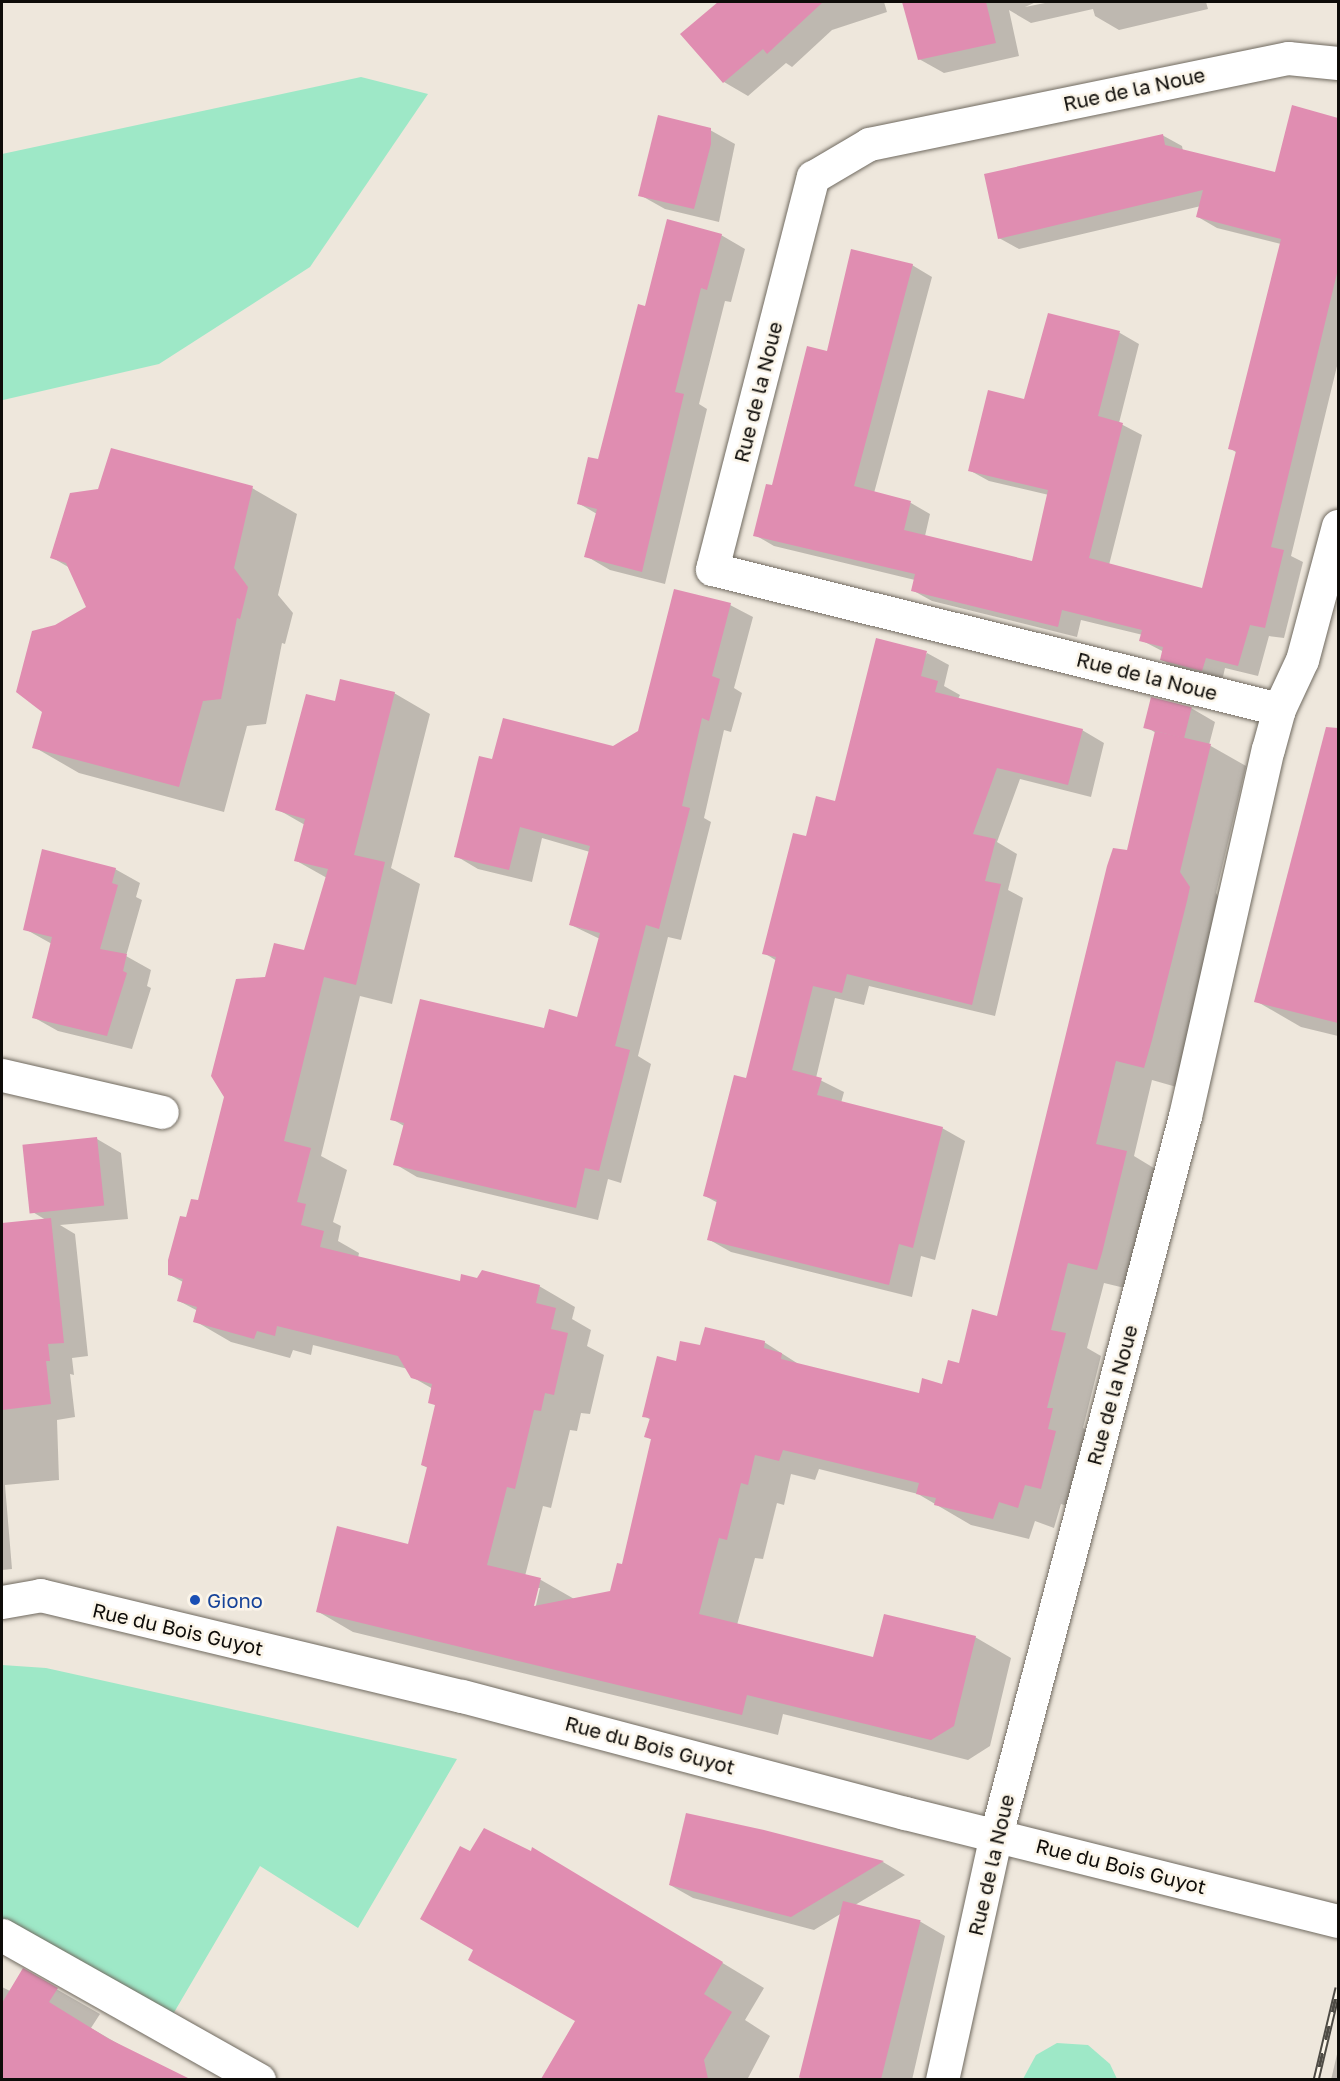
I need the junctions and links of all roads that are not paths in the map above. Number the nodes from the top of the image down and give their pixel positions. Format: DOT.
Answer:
graph roads {
  1 [pos="1338,63"];
  2 [pos="1338,526"];
  3 [pos="1279,709"];
  4 [pos="2,1075"];
  5 [pos="162,1112"];
  6 [pos="2,1602"];
  7 [pos="996,1835"];
  8 [pos="1338,1921"];
  9 [pos="2,1935"];
  10 [pos="259,2079"];
  11 [pos="942,2079"];
  1 -- 3 [label="street, Rue de la Noue"];
  2 -- 3 [label="street, Rue de la Noue"];
  3 -- 7 [label="street, Rue de la Noue"];
  4 -- 5 [label="street"];
  6 -- 7 [label="street, Rue du Bois Guyot"];
  7 -- 8 [label="street, Rue du Bois Guyot"];
  7 -- 11 [label="street, Rue de la Noue"];
  9 -- 10 [label="street"];
}
